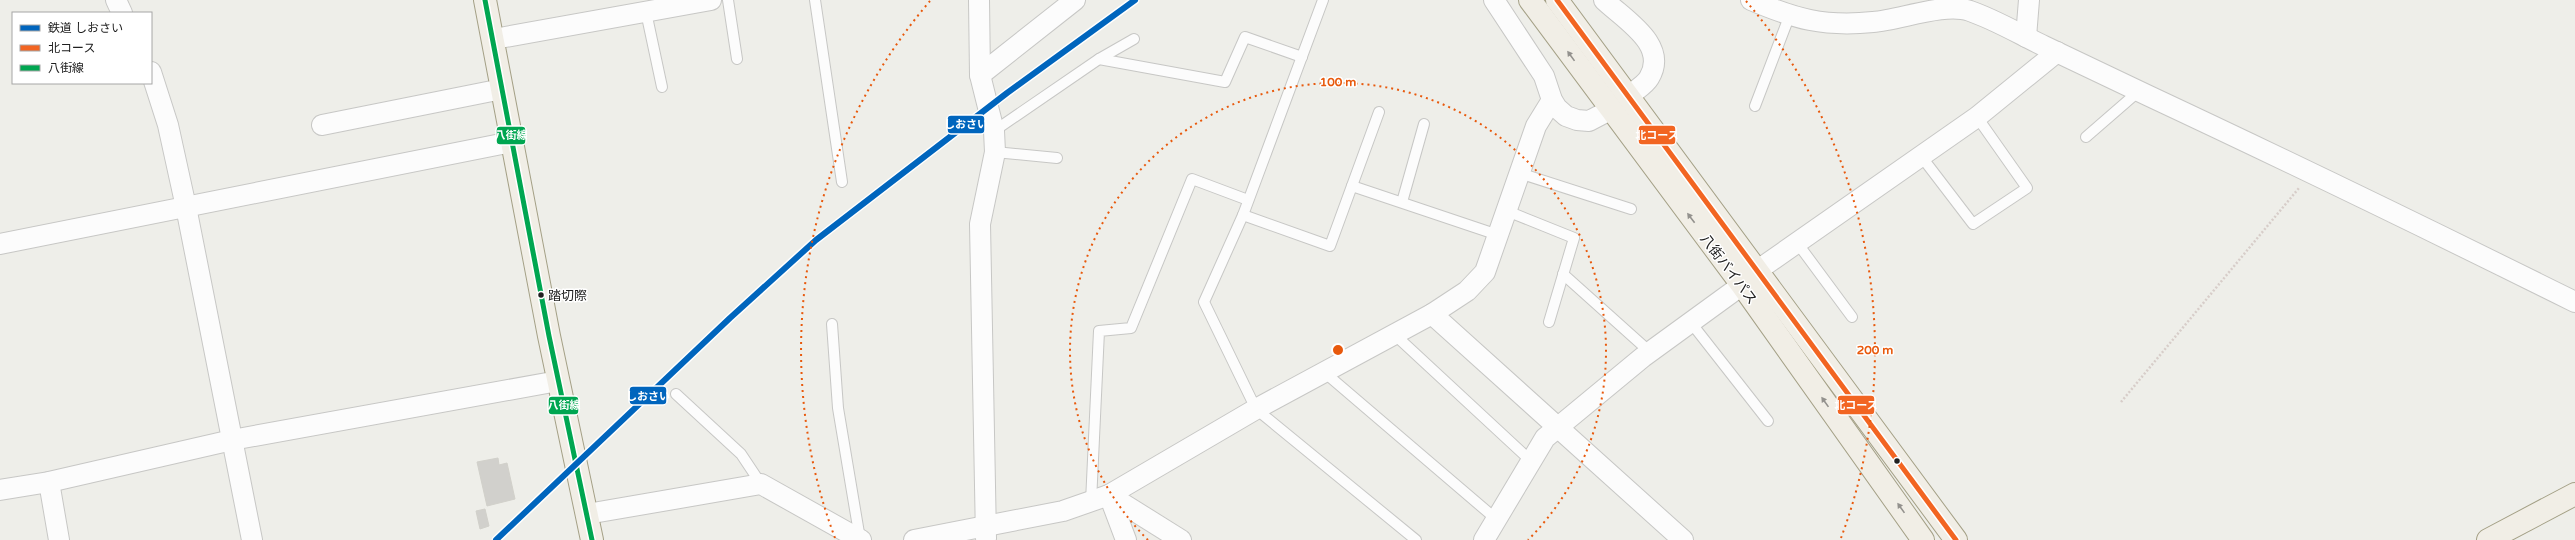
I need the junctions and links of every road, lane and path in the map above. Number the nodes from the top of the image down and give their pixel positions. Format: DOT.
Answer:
graph roads {
  1 [pos="116,0"];
  2 [pos="485,0"];
  3 [pos="711,0"];
  4 [pos="728,0"];
  5 [pos="815,0"];
  6 [pos="979,0"];
  7 [pos="1075,0"];
  8 [pos="1323,0"];
  9 [pos="1494,0"];
  10 [pos="1530,0"];
  11 [pos="1557,0"];
  12 [pos="1604,0"];
  13 [pos="1751,0"];
  14 [pos="2028,0"];
  15 [pos="1946,5"];
  16 [pos="122,12"];
  17 [pos="646,12"];
  18 [pos="1789,17"];
  19 [pos="2026,37"];
  20 [pos="1134,39"];
  21 [pos="494,40"];
  22 [pos="2057,52"];
  23 [pos="1302,57"];
  24 [pos="737,59"];
  25 [pos="1099,59"];
  26 [pos="152,75"];
  27 [pos="980,75"];
  28 [pos="662,87"];
  29 [pos="502,89"];
  30 [pos="2139,91"];
  31 [pos="1628,96"];
  32 [pos="1552,100"];
  33 [pos="1755,106"];
  34 [pos="1610,110"];
  35 [pos="1379,112"];
  36 [pos="1977,117"];
  37 [pos="1424,124"];
  38 [pos="322,125"];
  39 [pos="994,131"];
  40 [pos="2086,137"];
  41 [pos="511,142"];
  42 [pos="995,152"];
  43 [pos="1921,156"];
  44 [pos="1057,158"];
  45 [pos="2312,172"];
  46 [pos="1520,173"];
  47 [pos="842,182"];
  48 [pos="1352,186"];
  49 [pos="1248,200"];
  50 [pos="1402,202"];
  51 [pos="186,207"];
  52 [pos="1630,209"];
  53 [pos="1507,211"];
  54 [pos="1242,215"];
  55 [pos="1498,235"];
  56 [pos="0,244"];
  57 [pos="1798,244"];
  58 [pos="1758,270"];
  59 [pos="1563,274"];
  60 [pos="1742,285"];
  61 [pos="2575,302"];
  62 [pos="1432,314"];
  63 [pos="1852,317"];
  64 [pos="1549,322"];
  65 [pos="832,324"];
  66 [pos="1692,324"];
  67 [pos="1394,334"];
  68 [pos="1650,352"];
  69 [pos="1324,372"];
  70 [pos="558,381"];
  71 [pos="676,394"];
  72 [pos="2121,402"];
  73 [pos="1256,409"];
  74 [pos="1768,421"];
  75 [pos="1557,426"];
  76 [pos="232,440"];
  77 [pos="1531,461"];
  78 [pos="49,482"];
  79 [pos="761,484"];
  80 [pos="0,490"];
  81 [pos="2575,494"];
  82 [pos="1100,498"];
  83 [pos="587,514"];
  84 [pos="1496,519"];
  85 [pos="986,533"];
  86 [pos="59,540"];
  87 [pos="252,540"];
  88 [pos="592,540"];
  89 [pos="861,540"];
  90 [pos="914,540"];
  91 [pos="1126,540"];
  92 [pos="1181,540"];
  93 [pos="1416,540"];
  94 [pos="1484,540"];
  95 [pos="1683,540"];
  96 [pos="1923,540"];
  97 [pos="1956,540"];
  98 [pos="2488,540"];
  1 -- 16 [label="street"];
  2 -- 21 [label="main road"];
  3 -- 17 [label="street"];
  4 -- 24 [label="lane"];
  5 -- 47 [label="lane"];
  6 -- 27 [label="street"];
  7 -- 27 [label="street"];
  8 -- 23 [label="lane"];
  9 -- 32 [label="street"];
  34 -- 10 [label="main road, 八街バイパス, one-way"];
  11 -- 31 [label="main road, 八街バイパス"];
  12 -- 31 [label="street"];
  13 -- 18 [label="street"];
  14 -- 19 [label="street"];
  15 -- 18 [label="street"];
  15 -- 19 [label="street"];
  17 -- 21 [label="street"];
  17 -- 28 [label="lane"];
  18 -- 33 [label="lane"];
  19 -- 22 [label="street"];
  20 -- 25 [label="lane"];
  21 -- 29 [label="main road"];
  22 -- 30 [label="street"];
  22 -- 36 [label="street"];
  23 -- 25 [label="lane"];
  23 -- 49 [label="lane"];
  25 -- 39 [label="lane"];
  26 -- 51 [label="street"];
  27 -- 39 [label="street"];
  29 -- 38 [label="street"];
  29 -- 41 [label="main road"];
  30 -- 40 [label="lane"];
  30 -- 45 [label="street"];
  31 -- 58 [label="main road, 八街バイパス"];
  32 -- 34 [label="street"];
  32 -- 46 [label="street"];
  60 -- 34 [label="main road, 八街バイパス, one-way"];
  35 -- 48 [label="lane"];
  36 -- 43 [label="street"];
  36 -- 43 [label="lane"];
  37 -- 50 [label="lane"];
  39 -- 42 [label="street"];
  41 -- 51 [label="street"];
  41 -- 70 [label="main road"];
  42 -- 44 [label="lane"];
  42 -- 85 [label="street"];
  43 -- 57 [label="street"];
  45 -- 61 [label="street"];
  45 -- 72 [label="path"];
  46 -- 52 [label="lane"];
  46 -- 53 [label="street"];
  48 -- 50 [label="lane"];
  48 -- 54 [label="lane"];
  49 -- 54 [label="lane"];
  49 -- 82 [label="lane"];
  50 -- 55 [label="lane"];
  51 -- 56 [label="street"];
  51 -- 76 [label="street"];
  53 -- 55 [label="street"];
  53 -- 59 [label="lane"];
  54 -- 73 [label="lane"];
  55 -- 62 [label="street"];
  57 -- 58 [label="street"];
  57 -- 63 [label="lane"];
  58 -- 97 [label="main road, 八街バイパス"];
  59 -- 64 [label="lane"];
  59 -- 68 [label="lane"];
  60 -- 66 [label="street"];
  96 -- 60 [label="main road, 八街バイパス, one-way"];
  62 -- 67 [label="street"];
  62 -- 75 [label="street"];
  65 -- 89 [label="lane"];
  66 -- 68 [label="street"];
  66 -- 74 [label="lane"];
  67 -- 69 [label="street"];
  67 -- 77 [label="lane"];
  68 -- 75 [label="street"];
  69 -- 73 [label="street"];
  69 -- 84 [label="lane"];
  70 -- 76 [label="street"];
  70 -- 83 [label="main road"];
  71 -- 79 [label="lane"];
  73 -- 82 [label="street"];
  73 -- 93 [label="lane"];
  75 -- 77 [label="street"];
  75 -- 95 [label="street"];
  76 -- 78 [label="street"];
  76 -- 87 [label="street"];
  77 -- 84 [label="street"];
  78 -- 80 [label="street"];
  78 -- 86 [label="street"];
  79 -- 83 [label="street"];
  79 -- 89 [label="street"];
  81 -- 98 [label="main road"];
  82 -- 85 [label="street"];
  82 -- 91 [label="street"];
  82 -- 92 [label="street"];
  83 -- 88 [label="main road"];
  84 -- 94 [label="street"];
  85 -- 90 [label="street"];
}
